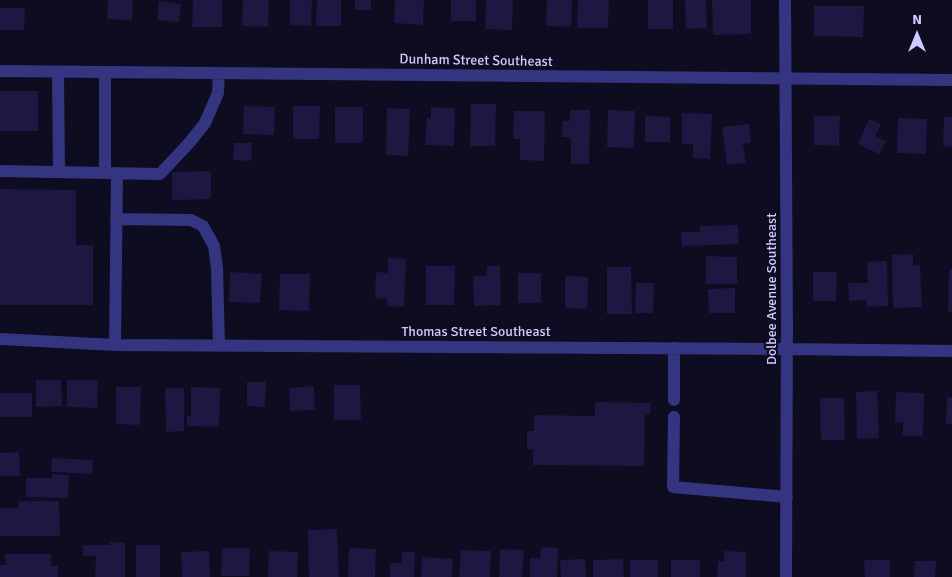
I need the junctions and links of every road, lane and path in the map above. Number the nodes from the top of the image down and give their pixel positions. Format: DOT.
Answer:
graph roads {
  1 [pos="785,0"];
  2 [pos="0,71"];
  3 [pos="58,72"];
  4 [pos="105,72"];
  5 [pos="219,73"];
  6 [pos="786,79"];
  7 [pos="952,80"];
  8 [pos="0,171"];
  9 [pos="59,172"];
  10 [pos="111,173"];
  11 [pos="116,219"];
  12 [pos="0,339"];
  13 [pos="115,346"];
  14 [pos="219,346"];
  15 [pos="674,348"];
  16 [pos="788,349"];
  17 [pos="952,351"];
  18 [pos="674,400"];
  19 [pos="674,417"];
  20 [pos="786,497"];
  21 [pos="786,577"];
  1 -- 6 [label="street, Dolbee Avenue Southeast"];
  2 -- 3 [label="street, Dunham Street Southeast"];
  3 -- 4 [label="street, Dunham Street Southeast"];
  3 -- 9 [label="street"];
  4 -- 5 [label="street, Dunham Street Southeast"];
  4 -- 10 [label="street"];
  5 -- 6 [label="street, Dunham Street Southeast"];
  5 -- 10 [label="street"];
  6 -- 7 [label="street, Dunham Street Southeast"];
  6 -- 16 [label="street, Dolbee Avenue Southeast"];
  8 -- 9 [label="street"];
  9 -- 10 [label="street"];
  10 -- 11 [label="street"];
  11 -- 13 [label="street"];
  11 -- 14 [label="street"];
  12 -- 13 [label="street, Thomas Street Southeast"];
  13 -- 14 [label="street, Thomas Street Southeast"];
  14 -- 15 [label="street, Thomas Street Southeast"];
  15 -- 16 [label="street, Thomas Street Southeast"];
  15 -- 18 [label="street"];
  16 -- 17 [label="street, Thomas Street Southeast"];
  16 -- 20 [label="street, Dolbee Avenue Southeast"];
  19 -- 20 [label="street"];
  20 -- 21 [label="street, Dolbee Avenue Southeast"];
}
